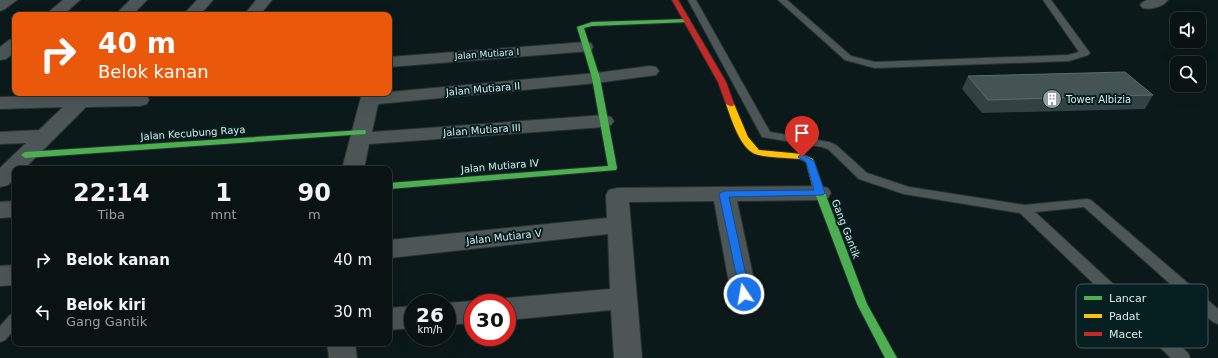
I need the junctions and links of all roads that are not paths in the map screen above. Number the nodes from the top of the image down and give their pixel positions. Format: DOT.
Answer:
graph roads {
  1 [pos="9,0"];
  2 [pos="72,0"];
  3 [pos="139,0"];
  4 [pos="205,0"];
  5 [pos="264,0"];
  6 [pos="675,0"];
  7 [pos="692,0"];
  8 [pos="782,0"];
  9 [pos="1047,0"];
  10 [pos="0,6"];
  11 [pos="57,12"];
  12 [pos="126,12"];
  13 [pos="194,12"];
  14 [pos="254,12"];
  15 [pos="688,21"];
  16 [pos="12,46"];
  17 [pos="585,47"];
  18 [pos="0,55"];
  19 [pos="392,62"];
  20 [pos="650,71"];
  21 [pos="596,78"];
  22 [pos="392,94"];
  23 [pos="371,96"];
  24 [pos="112,97"];
  25 [pos="32,98"];
  26 [pos="140,100"];
  27 [pos="81,101"];
  28 [pos="0,103"];
  29 [pos="604,120"];
  30 [pos="46,136"];
  31 [pos="361,136"];
  32 [pos="0,138"];
  33 [pos="25,155"];
  34 [pos="14,166"];
  35 [pos="354,166"];
  36 [pos="12,168"];
  37 [pos="0,180"];
  38 [pos="392,186"];
  39 [pos="820,193"];
  40 [pos="724,194"];
  41 [pos="12,209"];
  42 [pos="1024,209"];
  43 [pos="0,210"];
  44 [pos="618,225"];
  45 [pos="392,249"];
  46 [pos="12,274"];
  47 [pos="0,276"];
  48 [pos="1104,284"];
  49 [pos="1179,284"];
  50 [pos="744,294"];
  51 [pos="623,298"];
  52 [pos="516,308"];
  53 [pos="1208,309"];
  54 [pos="404,318"];
  55 [pos="1218,318"];
  56 [pos="392,319"];
  57 [pos="12,322"];
  58 [pos="0,336"];
  59 [pos="341,346"];
  60 [pos="1171,348"];
  61 [pos="343,358"];
  62 [pos="628,358"];
  63 [pos="891,358"];
  64 [pos="1182,358"];
  1 -- 10 [label="street"];
  2 -- 11 [label="street"];
  3 -- 12 [label="street"];
  4 -- 13 [label="street"];
  5 -- 14 [label="street"];
  6 -- 15 [label="street, Gang Gantik"];
  7 -- 42 [label="lane"];
  8 -- 9 [label="lane"];
  15 -- 17 [label="street"];
  15 -- 39 [label="street, Gang Gantik"];
  16 -- 18 [label="street"];
  17 -- 19 [label="street, Jalan Mutiara I"];
  17 -- 21 [label="street"];
  20 -- 21 [label="street, Jalan Mutiara II"];
  21 -- 22 [label="street, Jalan Mutiara II"];
  21 -- 29 [label="street"];
  23 -- 31 [label="street"];
  24 -- 26 [label="street"];
  24 -- 27 [label="street"];
  25 -- 27 [label="street"];
  25 -- 28 [label="street"];
  27 -- 30 [label="street"];
  29 -- 31 [label="street, Jalan Mutiara III"];
  29 -- 38 [label="street, Jalan Mutiara IV"];
  30 -- 32 [label="street"];
  30 -- 33 [label="street"];
  31 -- 33 [label="street, Jalan Kecubung Raya"];
  31 -- 35 [label="street"];
  33 -- 34 [label="street"];
  36 -- 37 [label="street"];
  39 -- 40 [label="street"];
  39 -- 63 [label="street, Gang Gantik"];
  40 -- 44 [label="street"];
  40 -- 50 [label="street"];
  41 -- 43 [label="street"];
  42 -- 48 [label="lane"];
  42 -- 49 [label="lane"];
  44 -- 45 [label="street, Jalan Mutiara V"];
  44 -- 51 [label="street"];
  46 -- 47 [label="street"];
  51 -- 52 [label="street"];
  51 -- 62 [label="street"];
  53 -- 55 [label="lane"];
  54 -- 56 [label="street"];
  57 -- 58 [label="lane"];
  59 -- 61 [label="street"];
  60 -- 64 [label="lane"];
}
